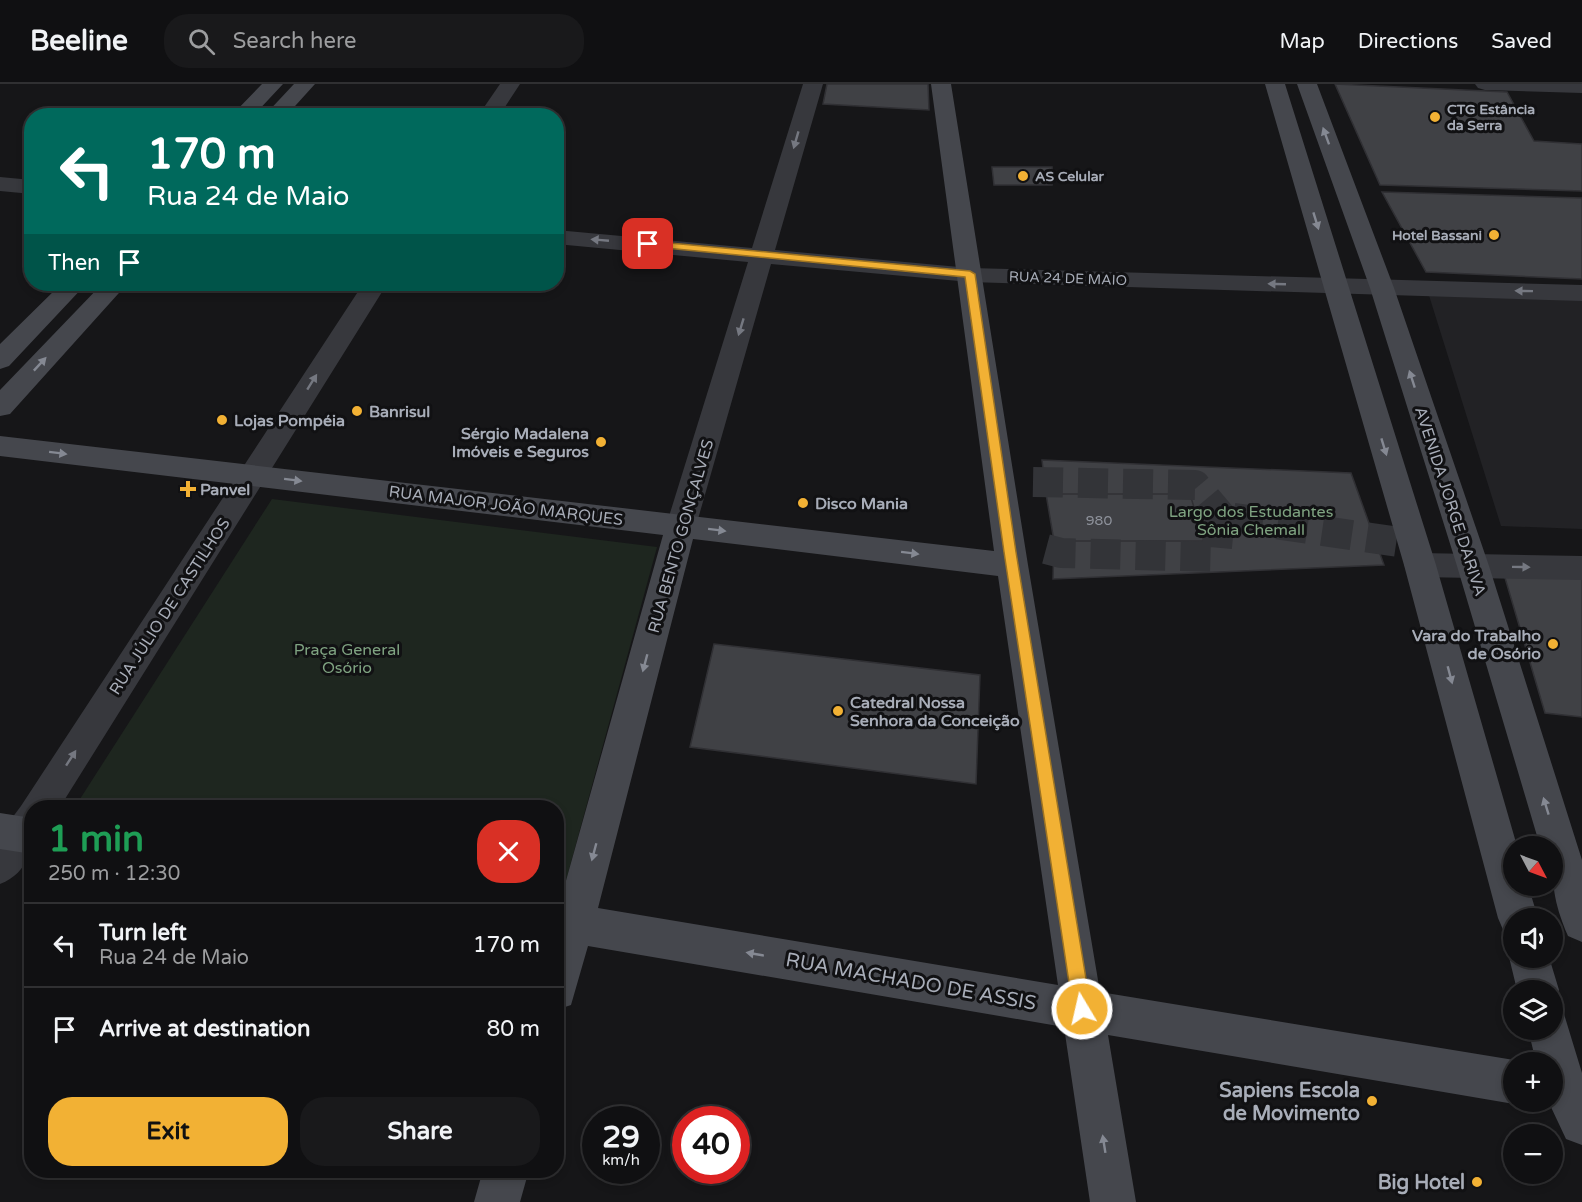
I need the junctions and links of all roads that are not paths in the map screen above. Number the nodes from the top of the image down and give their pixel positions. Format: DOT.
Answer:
graph roads {
  1 [pos="273,84"];
  2 [pos="305,84"];
  3 [pos="510,84"];
  4 [pos="813,84"];
  5 [pos="941,84"];
  6 [pos="1275,84"];
  7 [pos="1307,84"];
  8 [pos="1485,84"];
  9 [pos="1582,87"];
  10 [pos="257,99"];
  11 [pos="249,108"];
  12 [pos="279,108"];
  13 [pos="282,108"];
  14 [pos="494,108"];
  15 [pos="1300,170"];
  16 [pos="1339,171"];
  17 [pos="0,184"];
  18 [pos="24,186"];
  19 [pos="564,238"];
  20 [pos="763,254"];
  21 [pos="970,274"];
  22 [pos="1335,286"];
  23 [pos="1382,288"];
  24 [pos="67,291"];
  25 [pos="108,291"];
  26 [pos="371,291"];
  27 [pos="1582,292"];
  28 [pos="0,360"];
  29 [pos="0,407"];
  30 [pos="0,446"];
  31 [pos="253,476"];
  32 [pos="681,526"];
  33 [pos="1012,565"];
  34 [pos="1420,566"];
  35 [pos="1473,566"];
  36 [pos="1582,568"];
  37 [pos="42,800"];
  38 [pos="24,828"];
  39 [pos="0,866"];
  40 [pos="1515,908"];
  41 [pos="1582,922"];
  42 [pos="566,923"];
  43 [pos="1082,1009"];
  44 [pos="1552,1040"];
  45 [pos="1503,1080"];
  46 [pos="1571,1099"];
  47 [pos="504,1178"];
  48 [pos="497,1202"];
  49 [pos="1113,1202"];
  1 -- 10 [label="street"];
  2 -- 13 [label="street"];
  3 -- 14 [label="street"];
  4 -- 20 [label="street, RUA BENTO GONÇALVES, one-way"];
  5 -- 21 [label="street"];
  6 -- 15 [label="street"];
  16 -- 7 [label="street, AVENIDA JORGE DARIVA, one-way"];
  8 -- 9 [label="street"];
  10 -- 11 [label="street"];
  10 -- 12 [label="street"];
  15 -- 16 [label="street"];
  15 -- 22 [label="street, one-way"];
  16 -- 23 [label="street, AVENIDA JORGE DARIVA"];
  17 -- 18 [label="street"];
  20 -- 19 [label="street, RUA 24 DE MAIO, one-way"];
  20 -- 21 [label="street, RUA 24 DE MAIO"];
  20 -- 32 [label="street, RUA BENTO GONÇALVES, one-way"];
  22 -- 21 [label="street, RUA 24 DE MAIO, one-way"];
  21 -- 33 [label="street"];
  22 -- 23 [label="street, RUA 24 DE MAIO"];
  22 -- 34 [label="street, one-way"];
  27 -- 23 [label="street, RUA 24 DE MAIO, one-way"];
  35 -- 23 [label="street, AVENIDA JORGE DARIVA, one-way"];
  24 -- 28 [label="street"];
  29 -- 25 [label="street, one-way"];
  31 -- 26 [label="street, RUA JÚLIO DE CASTILHOS, one-way"];
  30 -- 31 [label="street, RUA MAJOR JOÃO MARQUES, one-way"];
  31 -- 32 [label="street, RUA MAJOR JOÃO MARQUES, one-way"];
  37 -- 31 [label="street, RUA JÚLIO DE CASTILHOS, one-way"];
  32 -- 33 [label="street, RUA MAJOR JOÃO MARQUES, one-way"];
  32 -- 42 [label="street, RUA BENTO GONÇALVES, one-way"];
  33 -- 43 [label="street"];
  34 -- 35 [label="street"];
  34 -- 40 [label="street, one-way"];
  35 -- 36 [label="street, one-way"];
  41 -- 35 [label="street, AVENIDA JORGE DARIVA, one-way"];
  38 -- 39 [label="street, RUA JÚLIO DE CASTILHOS"];
  43 -- 42 [label="street, RUA MACHADO DE ASSIS, one-way"];
  43 -- 45 [label="street, RUA MACHADO DE ASSIS"];
  49 -- 43 [label="street, one-way"];
  44 -- 46 [label="street"];
  47 -- 48 [label="street"];
}
